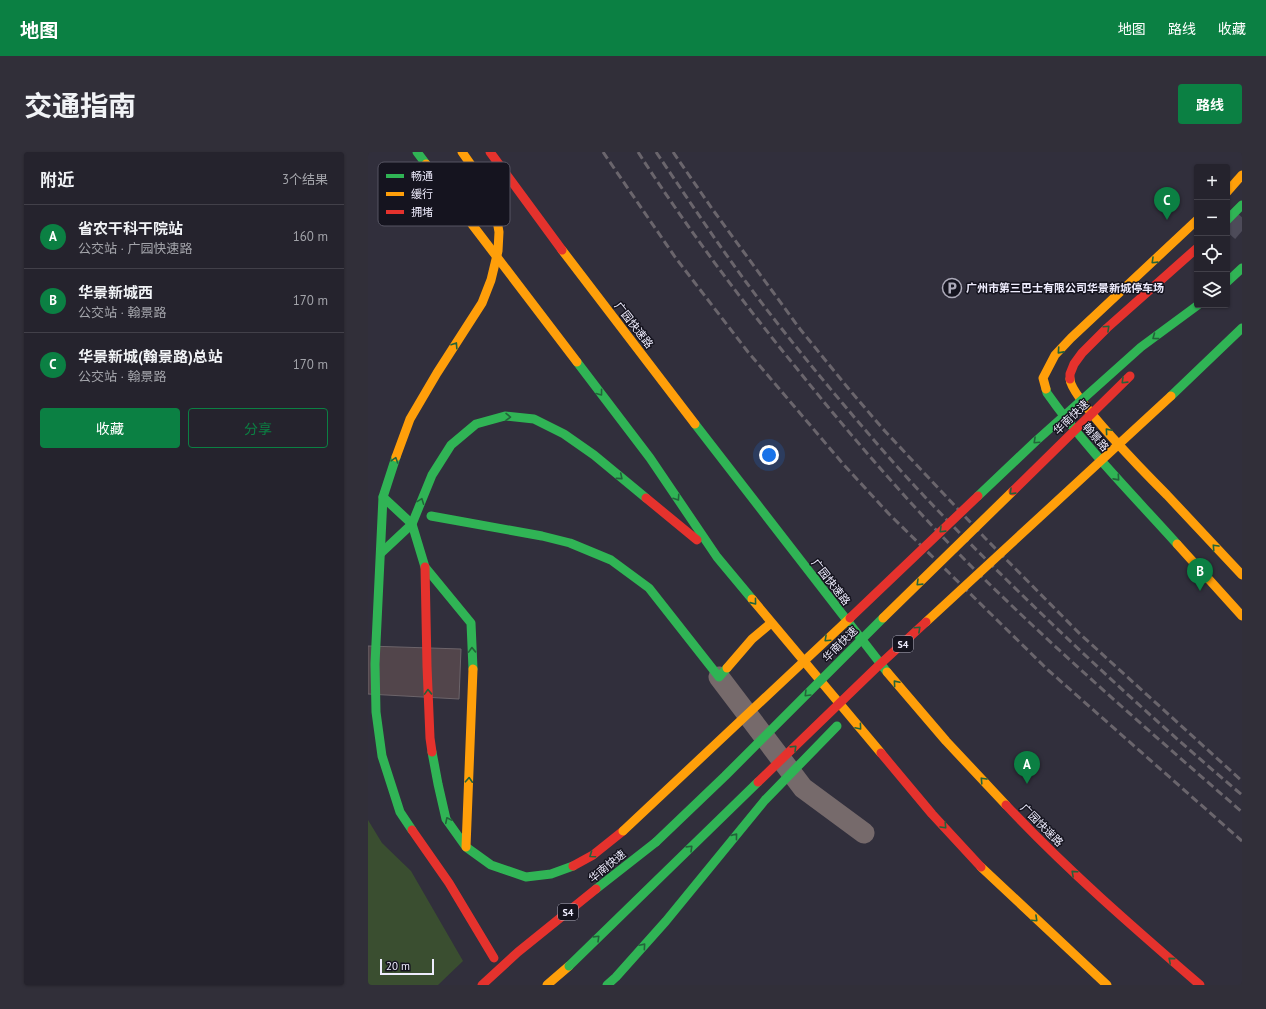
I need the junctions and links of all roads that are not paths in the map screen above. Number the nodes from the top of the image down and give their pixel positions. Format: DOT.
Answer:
graph roads {
  1 [pos="417,152"];
  2 [pos="462,152"];
  3 [pos="490,152"];
  4 [pos="424,162"];
  5 [pos="469,162"];
  6 [pos="497,162"];
  7 [pos="1242,175"];
  8 [pos="510,179"];
  9 [pos="1230,189"];
  10 [pos="1194,223"];
  11 [pos="473,226"];
  12 [pos="498,226"];
  13 [pos="1194,251"];
  14 [pos="1242,268"];
  15 [pos="1230,279"];
  16 [pos="1194,308"];
  17 [pos="1199,308"];
  18 [pos="1242,328"];
  19 [pos="1171,336"];
  20 [pos="1137,369"];
  21 [pos="383,497"];
  22 [pos="431,516"];
  23 [pos="412,524"];
  24 [pos="381,553"];
  25 [pos="716,557"];
  26 [pos="425,567"];
  27 [pos="1242,575"];
  28 [pos="1242,616"];
  29 [pos="771,623"];
  30 [pos="877,667"];
  31 [pos="719,677"];
  32 [pos="864,833"];
  33 [pos="466,846"];
  34 [pos="494,958"];
  35 [pos="482,985"];
  36 [pos="547,985"];
  37 [pos="607,985"];
  38 [pos="1107,985"];
  39 [pos="1200,985"];
  1 -- 4 [label="main road, one-way, bridge"];
  5 -- 2 [label="main road, one-way"];
  6 -- 3 [label="main road, 广园快速路, one-way"];
  7 -- 9 [label="main road"];
  39 -- 8 [label="main road, 广园快速路, one-way"];
  10 -- 28 [label="main road, 翰景路, one-way"];
  11 -- 25 [label="main road, one-way, bridge"];
  21 -- 12 [label="main road, one-way"];
  27 -- 13 [label="main road, 翰景路, one-way"];
  14 -- 15 [label="main road"];
  16 -- 33 [label="main road, one-way, bridge"];
  17 -- 19 [label="main road"];
  30 -- 18 [label="main road, S4, one-way, bridge"];
  20 -- 35 [label="main road, 华南快速 / S4, one-way, bridge"];
  21 -- 23 [label="main road"];
  21 -- 24 [label="main road"];
  22 -- 31 [label="main road"];
  23 -- 24 [label="main road"];
  23 -- 25 [label="main road, one-way"];
  23 -- 26 [label="main road"];
  24 -- 34 [label="main road"];
  25 -- 29 [label="main road, one-way"];
  33 -- 26 [label="main road, one-way"];
  33 -- 26 [label="main road, one-way"];
  29 -- 31 [label="main road"];
  29 -- 38 [label="main road, one-way"];
  36 -- 30 [label="main road, S4, one-way, bridge"];
  37 -- 30 [label="main road, one-way, bridge"];
  31 -- 32 [label="street"];
}
